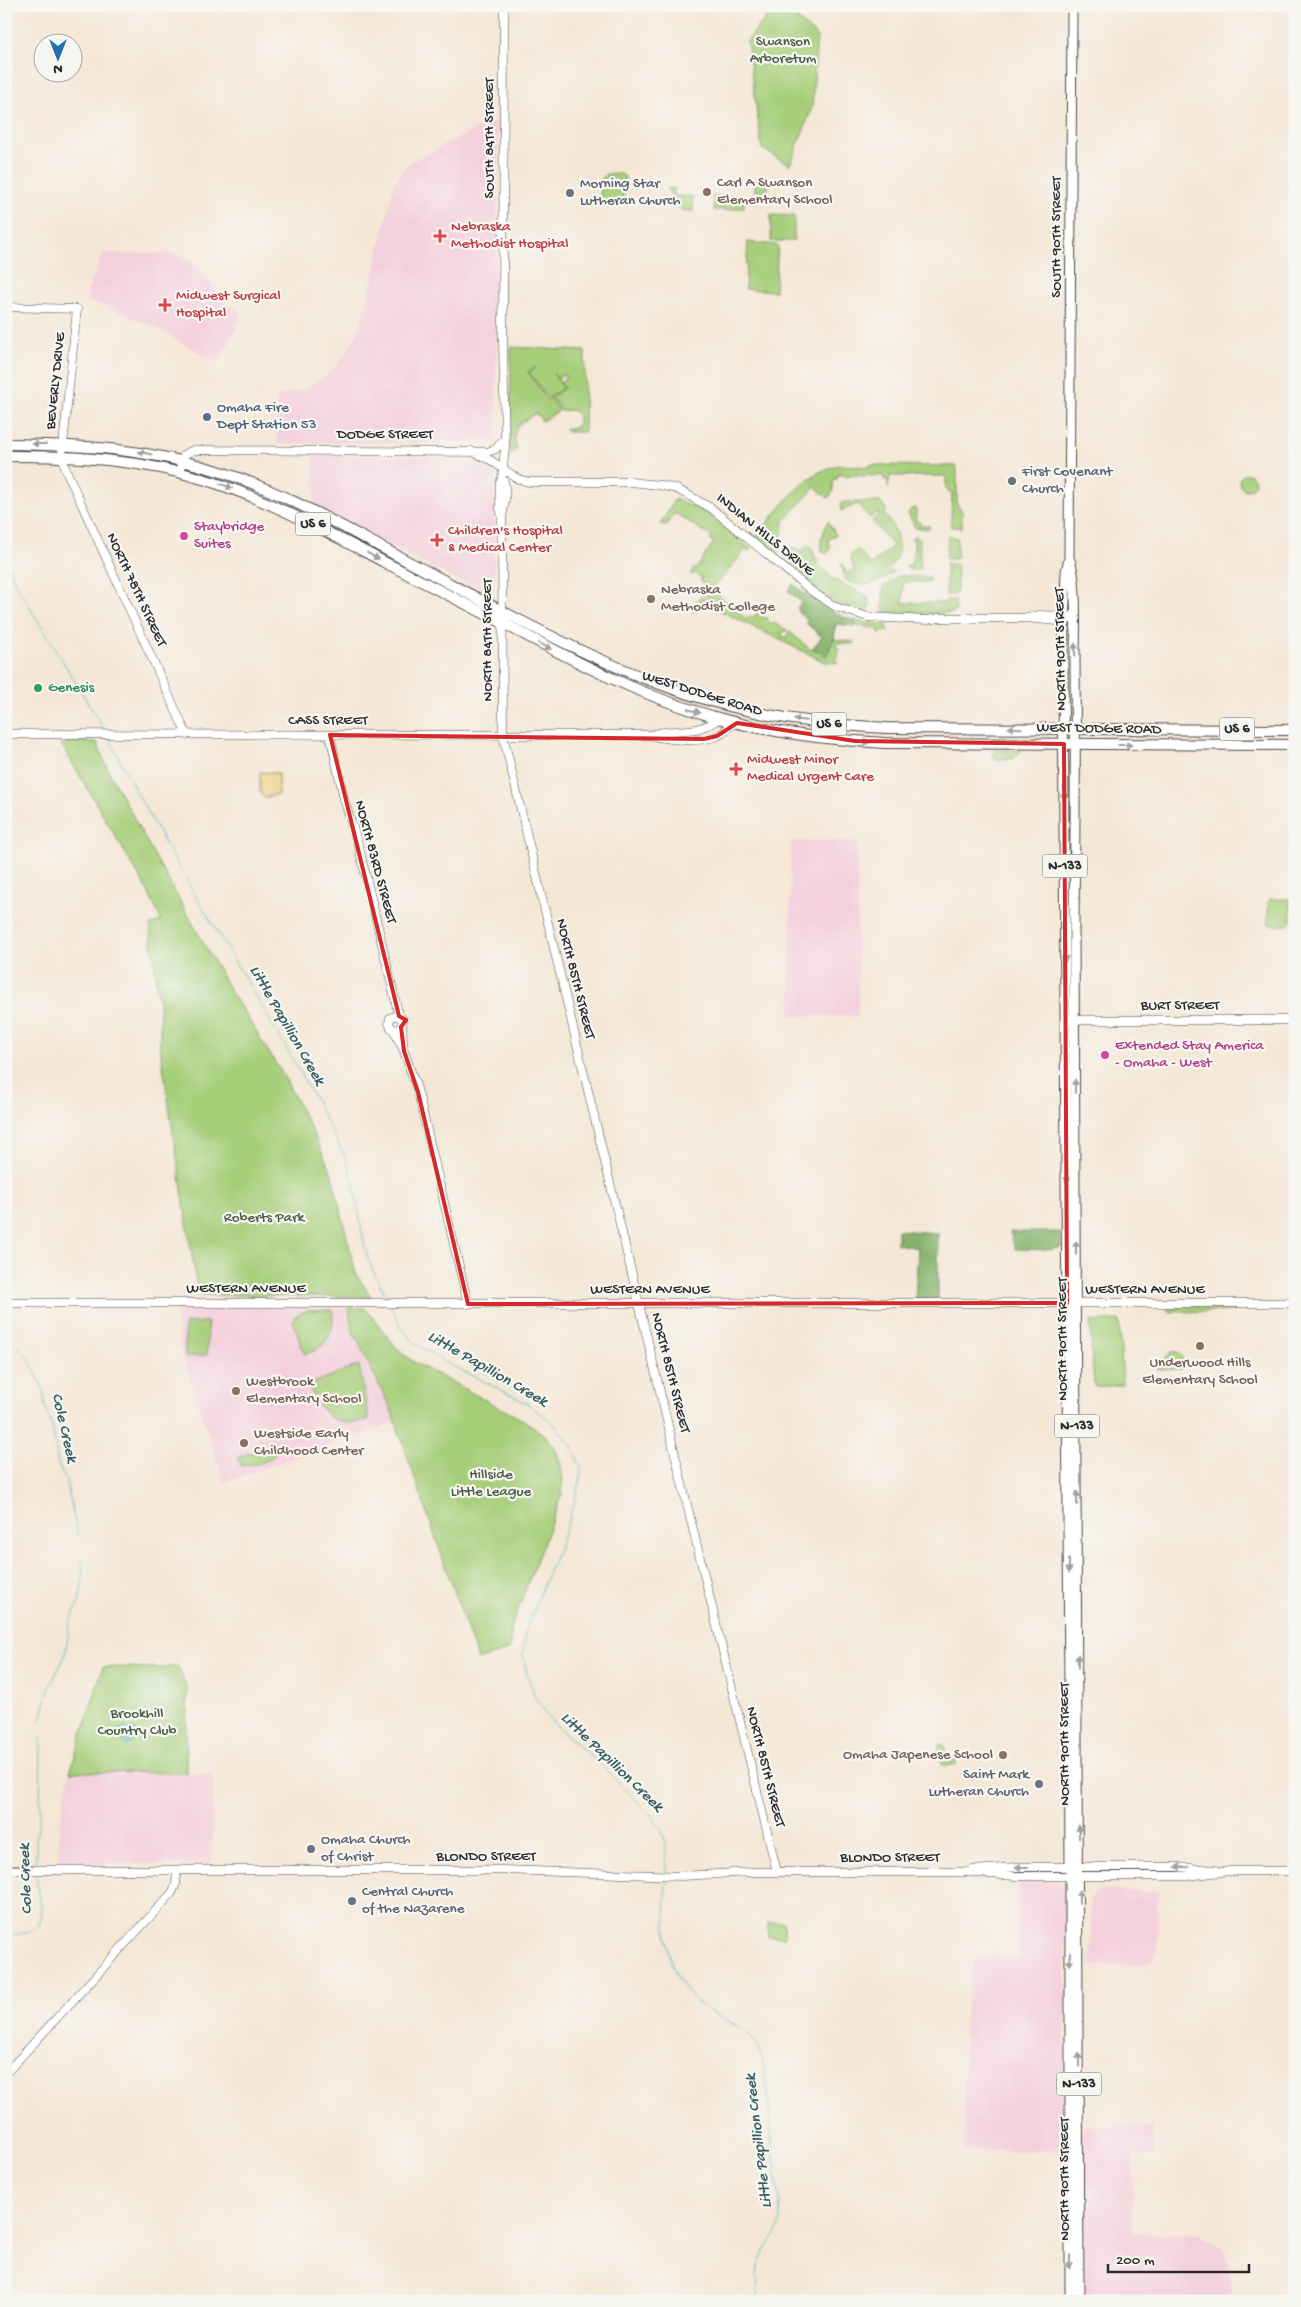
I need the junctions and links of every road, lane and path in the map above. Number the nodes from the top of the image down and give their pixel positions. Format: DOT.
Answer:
graph roads {
  1 [pos="504,6"];
  2 [pos="1072,6"];
  3 [pos="6,307"];
  4 [pos="10,444"];
  5 [pos="64,444"];
  6 [pos="503,449"];
  7 [pos="471,451"];
  8 [pos="10,456"];
  9 [pos="62,456"];
  10 [pos="182,461"];
  11 [pos="503,468"];
  12 [pos="1070,468"];
  13 [pos="179,472"];
  14 [pos="502,478"];
  15 [pos="522,480"];
  16 [pos="505,491"];
  17 [pos="502,516"];
  18 [pos="1069,558"];
  19 [pos="502,611"];
  20 [pos="1064,618"];
  21 [pos="1075,618"];
  22 [pos="502,623"];
  23 [pos="754,712"];
  24 [pos="719,719"];
  25 [pos="737,723"];
  26 [pos="1064,729"];
  27 [pos="1076,729"];
  28 [pos="1295,730"];
  29 [pos="6,734"];
  30 [pos="187,735"];
  31 [pos="330,735"];
  32 [pos="503,735"];
  33 [pos="650,736"];
  34 [pos="1064,744"];
  35 [pos="1076,744"];
  36 [pos="1295,745"];
  37 [pos="395,1016"];
  38 [pos="1070,1020"];
  39 [pos="1295,1020"];
  40 [pos="402,1027"];
  41 [pos="393,1029"];
  42 [pos="404,1051"];
  43 [pos="6,1303"];
  44 [pos="639,1303"];
  45 [pos="1072,1303"];
  46 [pos="1295,1303"];
  47 [pos="468,1304"];
  48 [pos="6,1870"];
  49 [pos="177,1870"];
  50 [pos="1075,1871"];
  51 [pos="1295,1871"];
  52 [pos="777,1872"];
  53 [pos="6,2073"];
  54 [pos="1070,2301"];
  55 [pos="1079,2301"];
  1 -- 6 [label="street, SOUTH 84TH STREET"];
  2 -- 12 [label="main road, SOUTH 90TH STREET"];
  3 -- 5 [label="street, BEVERLY DRIVE"];
  5 -- 4 [label="highway, US 6, one-way"];
  5 -- 9 [label="street, BEVERLY DRIVE"];
  10 -- 5 [label="highway, US 6, one-way"];
  6 -- 7 [label="street, DODGE STREET"];
  6 -- 11 [label="street, NORTH 84TH STREET"];
  7 -- 10 [label="street, DODGE STREET"];
  7 -- 11 [label="street, DODGE STREET"];
  8 -- 9 [label="highway, US 6"];
  9 -- 13 [label="highway, US 6"];
  9 -- 30 [label="street, NORTH 78TH STREET"];
  10 -- 13 [label="street"];
  10 -- 19 [label="highway, WEST DODGE ROAD / US 6"];
  11 -- 14 [label="street, NORTH 84TH STREET"];
  11 -- 15 [label="street"];
  12 -- 18 [label="main road, NORTH 90TH STREET"];
  13 -- 22 [label="highway, WEST DODGE ROAD / US 6, one-way"];
  14 -- 16 [label="street, NORTH 84TH STREET"];
  14 -- 17 [label="street, NORTH 84TH STREET"];
  15 -- 16 [label="street"];
  15 -- 20 [label="street, INDIAN HILLS DRIVE"];
  16 -- 17 [label="street, NORTH 84TH STREET"];
  17 -- 19 [label="street, NORTH 84TH STREET"];
  18 -- 20 [label="main road, NORTH 90TH STREET"];
  18 -- 21 [label="main road, NORTH 90TH STREET"];
  19 -- 22 [label="street, NORTH 84TH STREET"];
  19 -- 23 [label="highway, WEST DODGE ROAD / US 6"];
  20 -- 21 [label="street, INDIAN HILLS DRIVE"];
  20 -- 26 [label="main road, NORTH 90TH STREET"];
  27 -- 21 [label="main road, NORTH 90TH STREET, one-way"];
  22 -- 24 [label="highway, WEST DODGE ROAD / US 6, one-way"];
  22 -- 32 [label="street, NORTH 84TH STREET"];
  23 -- 24 [label="highway"];
  26 -- 23 [label="highway, WEST DODGE ROAD / US 6, one-way"];
  24 -- 25 [label="highway, WEST DODGE ROAD / US 6"];
  24 -- 33 [label="street, CASS STREET"];
  25 -- 33 [label="street, CASS STREET"];
  25 -- 34 [label="highway, WEST DODGE ROAD / US 6, one-way"];
  26 -- 27 [label="highway, WEST DODGE ROAD / US 6"];
  26 -- 34 [label="main road, NORTH 90TH STREET / N-133"];
  27 -- 28 [label="highway, WEST DODGE ROAD / US 6"];
  27 -- 35 [label="main road, NORTH 90TH STREET / N-133"];
  29 -- 30 [label="street, CASS STREET"];
  30 -- 31 [label="street, CASS STREET"];
  31 -- 32 [label="street, CASS STREET"];
  31 -- 37 [label="street, NORTH 83RD STREET"];
  32 -- 33 [label="street, CASS STREET"];
  32 -- 44 [label="street, NORTH 85TH STREET"];
  34 -- 35 [label="highway, WEST DODGE ROAD / US 6"];
  34 -- 38 [label="main road, NORTH 90TH STREET / N-133, one-way"];
  35 -- 36 [label="highway, WEST DODGE ROAD / US 6, one-way"];
  35 -- 38 [label="main road, NORTH 90TH STREET / N-133"];
  37 -- 40 [label="street"];
  37 -- 41 [label="street"];
  38 -- 39 [label="street, BURT STREET"];
  38 -- 45 [label="main road, NORTH 90TH STREET / N-133"];
  40 -- 41 [label="street"];
  40 -- 42 [label="street"];
  41 -- 42 [label="street"];
  42 -- 47 [label="street"];
  43 -- 47 [label="street, WESTERN AVENUE"];
  44 -- 45 [label="street, WESTERN AVENUE"];
  44 -- 47 [label="street, WESTERN AVENUE"];
  44 -- 52 [label="street, NORTH 85TH STREET"];
  45 -- 46 [label="street, WESTERN AVENUE"];
  45 -- 50 [label="main road, NORTH 90TH STREET / N-133"];
  48 -- 49 [label="street, BLONDO STREET"];
  49 -- 52 [label="street, BLONDO STREET"];
  49 -- 53 [label="street"];
  50 -- 51 [label="street, BLONDO STREET"];
  50 -- 52 [label="street, BLONDO STREET"];
  50 -- 54 [label="main road, NORTH 90TH STREET / N-133, one-way"];
  55 -- 50 [label="main road, NORTH 90TH STREET / N-133, one-way"];
}
